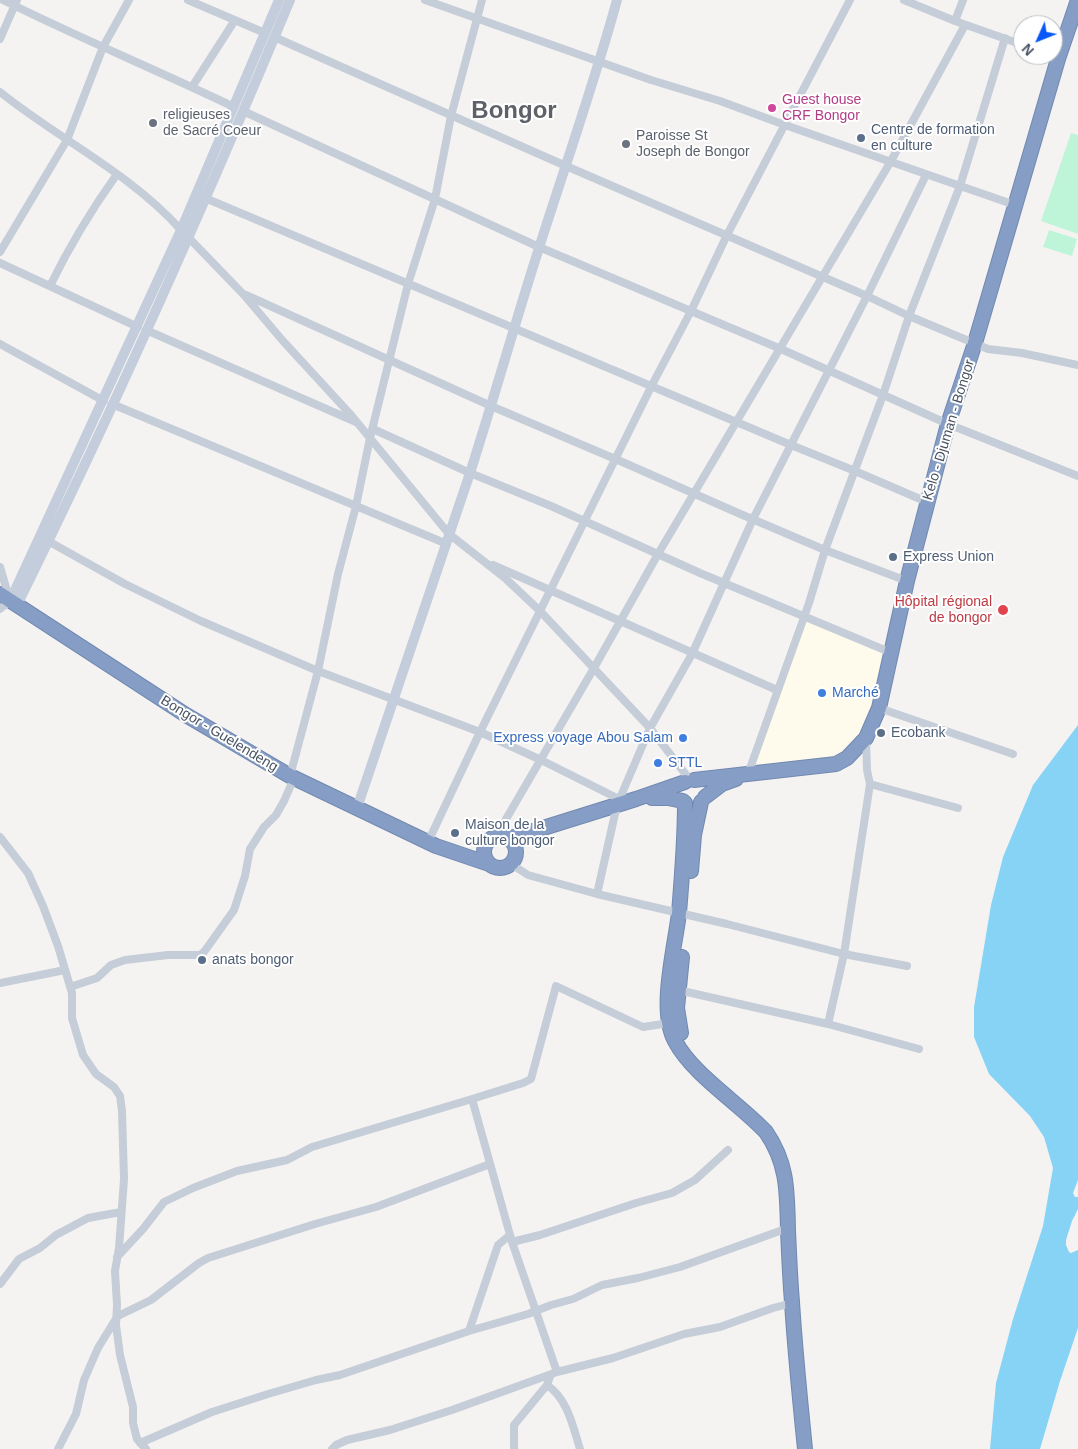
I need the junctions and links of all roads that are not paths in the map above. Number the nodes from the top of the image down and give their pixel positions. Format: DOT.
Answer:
graph roads {
  1 [pos="3,0"];
  2 [pos="128,0"];
  3 [pos="188,0"];
  4 [pos="279,0"];
  5 [pos="290,0"];
  6 [pos="426,0"];
  7 [pos="482,0"];
  8 [pos="617,0"];
  9 [pos="850,0"];
  10 [pos="904,0"];
  11 [pos="963,0"];
  12 [pos="1078,0"];
  13 [pos="16,3"];
  14 [pos="478,18"];
  15 [pos="235,20"];
  16 [pos="955,21"];
  17 [pos="965,25"];
  18 [pos="1063,34"];
  19 [pos="270,35"];
  20 [pos="1005,38"];
  21 [pos="0,39"];
  22 [pos="1013,41"];
  23 [pos="103,47"];
  24 [pos="599,61"];
  25 [pos="1051,65"];
  26 [pos="192,87"];
  27 [pos="0,92"];
  28 [pos="238,109"];
  29 [pos="452,116"];
  30 [pos="785,125"];
  31 [pos="67,140"];
  32 [pos="219,153"];
  33 [pos="891,161"];
  34 [pos="566,166"];
  35 [pos="117,174"];
  36 [pos="926,175"];
  37 [pos="960,186"];
  38 [pos="205,198"];
  39 [pos="434,199"];
  40 [pos="1015,205"];
  41 [pos="185,233"];
  42 [pos="727,235"];
  43 [pos="539,246"];
  44 [pos="0,252"];
  45 [pos="0,263"];
  46 [pos="824,277"];
  47 [pos="408,284"];
  48 [pos="50,286"];
  49 [pos="244,295"];
  50 [pos="867,296"];
  51 [pos="691,311"];
  52 [pos="909,316"];
  53 [pos="513,328"];
  54 [pos="142,329"];
  55 [pos="975,343"];
  56 [pos="0,344"];
  57 [pos="781,349"];
  58 [pos="389,361"];
  59 [pos="1078,365"];
  60 [pos="828,370"];
  61 [pos="652,385"];
  62 [pos="883,396"];
  63 [pos="108,402"];
  64 [pos="491,406"];
  65 [pos="737,422"];
  66 [pos="358,423"];
  67 [pos="948,424"];
  68 [pos="373,429"];
  69 [pos="370,438"];
  70 [pos="791,445"];
  71 [pos="615,459"];
  72 [pos="855,471"];
  73 [pos="470,473"];
  74 [pos="1078,476"];
  75 [pos="694,493"];
  76 [pos="927,502"];
  77 [pos="356,506"];
  78 [pos="753,519"];
  79 [pos="586,522"];
  80 [pos="448,539"];
  81 [pos="48,541"];
  82 [pos="825,550"];
  83 [pos="658,554"];
  84 [pos="483,561"];
  85 [pos="0,567"];
  86 [pos="907,582"];
  87 [pos="723,583"];
  88 [pos="551,591"];
  89 [pos="7,602"];
  90 [pos="540,611"];
  91 [pos="804,618"];
  92 [pos="620,622"];
  93 [pos="892,653"];
  94 [pos="692,654"];
  95 [pos="594,668"];
  96 [pos="318,671"];
  97 [pos="777,690"];
  98 [pos="393,699"];
  99 [pos="879,708"];
  100 [pos="650,728"];
  101 [pos="480,732"];
  102 [pos="866,738"];
  103 [pos="1013,754"];
  104 [pos="541,760"];
  105 [pos="748,774"];
  106 [pos="292,777"];
  107 [pos="690,780"];
  108 [pos="870,784"];
  109 [pos="636,799"];
  110 [pos="703,800"];
  111 [pos="618,802"];
  112 [pos="684,802"];
  113 [pos="357,808"];
  114 [pos="958,808"];
  115 [pos="538,829"];
  116 [pos="0,836"];
  117 [pos="496,841"];
  118 [pos="428,842"];
  119 [pos="451,851"];
  120 [pos="513,860"];
  121 [pos="489,864"];
  122 [pos="596,894"];
  123 [pos="683,913"];
  124 [pos="844,954"];
  125 [pos="907,966"];
  126 [pos="65,970"];
  127 [pos="0,983"];
  128 [pos="70,987"];
  129 [pos="678,990"];
  130 [pos="669,1023"];
  131 [pos="828,1024"];
  132 [pos="918,1049"];
  133 [pos="472,1099"];
  134 [pos="728,1150"];
  135 [pos="490,1164"];
  136 [pos="121,1212"];
  137 [pos="788,1228"];
  138 [pos="511,1238"];
  139 [pos="118,1257"];
  140 [pos="0,1284"];
  141 [pos="792,1303"];
  142 [pos="537,1311"];
  143 [pos="117,1317"];
  144 [pos="469,1331"];
  145 [pos="797,1353"];
  146 [pos="554,1373"];
  147 [pos="547,1385"];
  148 [pos="143,1446"];
  149 [pos="58,1449"];
  150 [pos="332,1449"];
  151 [pos="514,1449"];
  152 [pos="580,1449"];
  153 [pos="805,1449"];
  1 -- 13 [label="street"];
  2 -- 23 [label="street"];
  3 -- 15 [label="street"];
  4 -- 19 [label="main road"];
  5 -- 19 [label="main road"];
  6 -- 14 [label="street"];
  7 -- 14 [label="street"];
  8 -- 24 [label="main road"];
  9 -- 30 [label="street"];
  10 -- 16 [label="street"];
  11 -- 16 [label="street"];
  12 -- 18 [label="highway, Kelo - Djuman - Bongor"];
  13 -- 21 [label="street"];
  13 -- 23 [label="street"];
  14 -- 24 [label="street"];
  14 -- 29 [label="street"];
  15 -- 19 [label="street"];
  15 -- 26 [label="street"];
  16 -- 17 [label="street"];
  17 -- 20 [label="street"];
  17 -- 33 [label="street"];
  19 -- 28 [label="main road"];
  19 -- 29 [label="street"];
  20 -- 22 [label="street"];
  20 -- 37 [label="street"];
  23 -- 26 [label="street"];
  23 -- 31 [label="street"];
  24 -- 30 [label="street"];
  24 -- 34 [label="main road"];
  25 -- 40 [label="highway, Kelo - Djuman - Bongor"];
  26 -- 28 [label="street"];
  27 -- 31 [label="street"];
  28 -- 32 [label="main road"];
  28 -- 39 [label="street"];
  29 -- 34 [label="street"];
  29 -- 39 [label="street"];
  30 -- 33 [label="street"];
  30 -- 42 [label="street"];
  31 -- 35 [label="street"];
  31 -- 44 [label="street"];
  32 -- 38 [label="main road"];
  32 -- 41 [label="main road"];
  33 -- 36 [label="street"];
  33 -- 46 [label="street"];
  34 -- 42 [label="street"];
  34 -- 43 [label="main road"];
  35 -- 41 [label="street"];
  35 -- 48 [label="street"];
  36 -- 37 [label="street"];
  36 -- 50 [label="street"];
  37 -- 40 [label="street"];
  37 -- 52 [label="street"];
  38 -- 41 [label="main road"];
  38 -- 47 [label="street"];
  39 -- 43 [label="street"];
  39 -- 47 [label="street"];
  40 -- 55 [label="highway, Kelo - Djuman - Bongor"];
  41 -- 49 [label="street"];
  41 -- 54 [label="main road"];
  42 -- 46 [label="street"];
  42 -- 51 [label="street"];
  43 -- 51 [label="street"];
  43 -- 53 [label="main road"];
  45 -- 48 [label="street"];
  46 -- 50 [label="street"];
  46 -- 57 [label="street"];
  47 -- 53 [label="street"];
  47 -- 58 [label="street"];
  48 -- 54 [label="street"];
  49 -- 58 [label="street"];
  49 -- 66 [label="street"];
  50 -- 52 [label="street"];
  50 -- 60 [label="street"];
  51 -- 57 [label="street"];
  51 -- 61 [label="street"];
  52 -- 55 [label="street"];
  52 -- 62 [label="street"];
  53 -- 61 [label="street"];
  53 -- 64 [label="main road"];
  54 -- 63 [label="main road"];
  54 -- 66 [label="street"];
  55 -- 59 [label="street"];
  55 -- 67 [label="highway, Kelo - Djuman - Bongor"];
  56 -- 63 [label="street"];
  57 -- 60 [label="street"];
  57 -- 65 [label="street"];
  58 -- 64 [label="street"];
  58 -- 68 [label="street"];
  60 -- 62 [label="street"];
  60 -- 70 [label="street"];
  61 -- 65 [label="street"];
  61 -- 71 [label="street"];
  62 -- 67 [label="street"];
  62 -- 72 [label="street"];
  63 -- 77 [label="street"];
  63 -- 81 [label="main road"];
  63 -- 89 [label="main road"];
  64 -- 71 [label="street"];
  64 -- 73 [label="main road"];
  65 -- 70 [label="street"];
  65 -- 75 [label="street"];
  66 -- 69 [label="street"];
  67 -- 74 [label="street"];
  67 -- 76 [label="highway, Kelo - Djuman - Bongor"];
  68 -- 69 [label="street"];
  68 -- 73 [label="street"];
  69 -- 77 [label="street"];
  69 -- 80 [label="street"];
  70 -- 72 [label="street"];
  70 -- 78 [label="street"];
  71 -- 75 [label="street"];
  71 -- 79 [label="street"];
  72 -- 76 [label="street"];
  72 -- 82 [label="street"];
  73 -- 79 [label="street"];
  73 -- 80 [label="main road"];
  75 -- 78 [label="street"];
  75 -- 83 [label="street"];
  76 -- 86 [label="highway, Kelo - Djuman - Bongor"];
  77 -- 80 [label="street"];
  77 -- 96 [label="street"];
  78 -- 82 [label="street"];
  78 -- 87 [label="street"];
  79 -- 83 [label="street"];
  79 -- 88 [label="street"];
  80 -- 84 [label="street"];
  80 -- 98 [label="main road"];
  81 -- 89 [label="main road"];
  81 -- 96 [label="street"];
  82 -- 86 [label="street"];
  82 -- 91 [label="street"];
  83 -- 87 [label="street"];
  83 -- 92 [label="street"];
  84 -- 88 [label="street"];
  84 -- 90 [label="street"];
  85 -- 89 [label="street"];
  86 -- 93 [label="highway, Kelo - Djuman - Bongor"];
  87 -- 91 [label="street"];
  87 -- 94 [label="street"];
  88 -- 90 [label="street"];
  88 -- 92 [label="street"];
  89 -- 106 [label="highway, Bongor - Guelendeng"];
  90 -- 95 [label="street"];
  90 -- 101 [label="street"];
  91 -- 93 [label="street"];
  91 -- 97 [label="street"];
  92 -- 94 [label="street"];
  92 -- 95 [label="street"];
  93 -- 99 [label="highway, Kelo - Djuman - Bongor"];
  94 -- 97 [label="street"];
  94 -- 100 [label="street"];
  95 -- 100 [label="street"];
  95 -- 104 [label="street"];
  96 -- 98 [label="street"];
  96 -- 106 [label="street"];
  97 -- 105 [label="street"];
  98 -- 101 [label="street"];
  98 -- 113 [label="main road"];
  99 -- 102 [label="highway, Kelo - Djuman - Bongor"];
  99 -- 103 [label="street"];
  100 -- 107 [label="street"];
  100 -- 111 [label="street"];
  101 -- 104 [label="street"];
  101 -- 118 [label="street"];
  102 -- 105 [label="highway, Kelo - Djuman - Bongor"];
  102 -- 108 [label="street"];
  104 -- 111 [label="street"];
  104 -- 117 [label="street"];
  105 -- 107 [label="highway, Kelo - Djuman - Bongor"];
  105 -- 110 [label="highway, Kelo - Djuman - Bongor"];
  106 -- 113 [label="highway, Bongor - Guelendeng"];
  106 -- 128 [label="street"];
  107 -- 109 [label="highway, Kelo - Djuman - Bongor"];
  107 -- 110 [label="highway"];
  107 -- 112 [label="highway"];
  108 -- 114 [label="street"];
  108 -- 124 [label="street"];
  109 -- 111 [label="highway, Kelo - Djuman - Bongor"];
  109 -- 112 [label="highway, Kelo - Djuman - Bongor"];
  110 -- 112 [label="highway"];
  110 -- 123 [label="highway"];
  111 -- 115 [label="highway, Kelo - Djuman - Bongor"];
  111 -- 122 [label="street"];
  112 -- 123 [label="highway"];
  113 -- 118 [label="highway, Bongor - Guelendeng"];
  115 -- 117 [label="highway, Kelo - Djuman - Bongor"];
  115 -- 120 [label="highway"];
  116 -- 126 [label="street"];
  117 -- 119 [label="highway, Kelo - Djuman - Bongor"];
  117 -- 120 [label="highway"];
  117 -- 121 [label="highway"];
  118 -- 119 [label="highway, Bongor - Guelendeng"];
  119 -- 121 [label="highway, Bongor - Guelendeng"];
  120 -- 121 [label="highway"];
  120 -- 122 [label="street"];
  122 -- 123 [label="street"];
  123 -- 124 [label="street"];
  123 -- 129 [label="highway"];
  123 -- 130 [label="highway"];
  124 -- 125 [label="street"];
  124 -- 131 [label="street"];
  126 -- 127 [label="street"];
  126 -- 128 [label="street"];
  128 -- 136 [label="street"];
  129 -- 131 [label="street"];
  129 -- 145 [label="highway"];
  130 -- 133 [label="street"];
  130 -- 137 [label="highway"];
  131 -- 132 [label="street"];
  133 -- 135 [label="street"];
  133 -- 139 [label="street"];
  134 -- 138 [label="street"];
  135 -- 138 [label="street"];
  135 -- 143 [label="street"];
  136 -- 139 [label="street"];
  136 -- 140 [label="street"];
  137 -- 141 [label="highway"];
  137 -- 142 [label="street"];
  138 -- 142 [label="street"];
  138 -- 144 [label="street"];
  139 -- 143 [label="street"];
  141 -- 145 [label="highway"];
  141 -- 146 [label="street"];
  142 -- 144 [label="street"];
  142 -- 146 [label="street"];
  143 -- 148 [label="street"];
  143 -- 149 [label="street"];
  144 -- 148 [label="street"];
  145 -- 153 [label="highway"];
  146 -- 147 [label="street"];
  146 -- 150 [label="street"];
  147 -- 151 [label="street"];
  147 -- 152 [label="street"];
}
